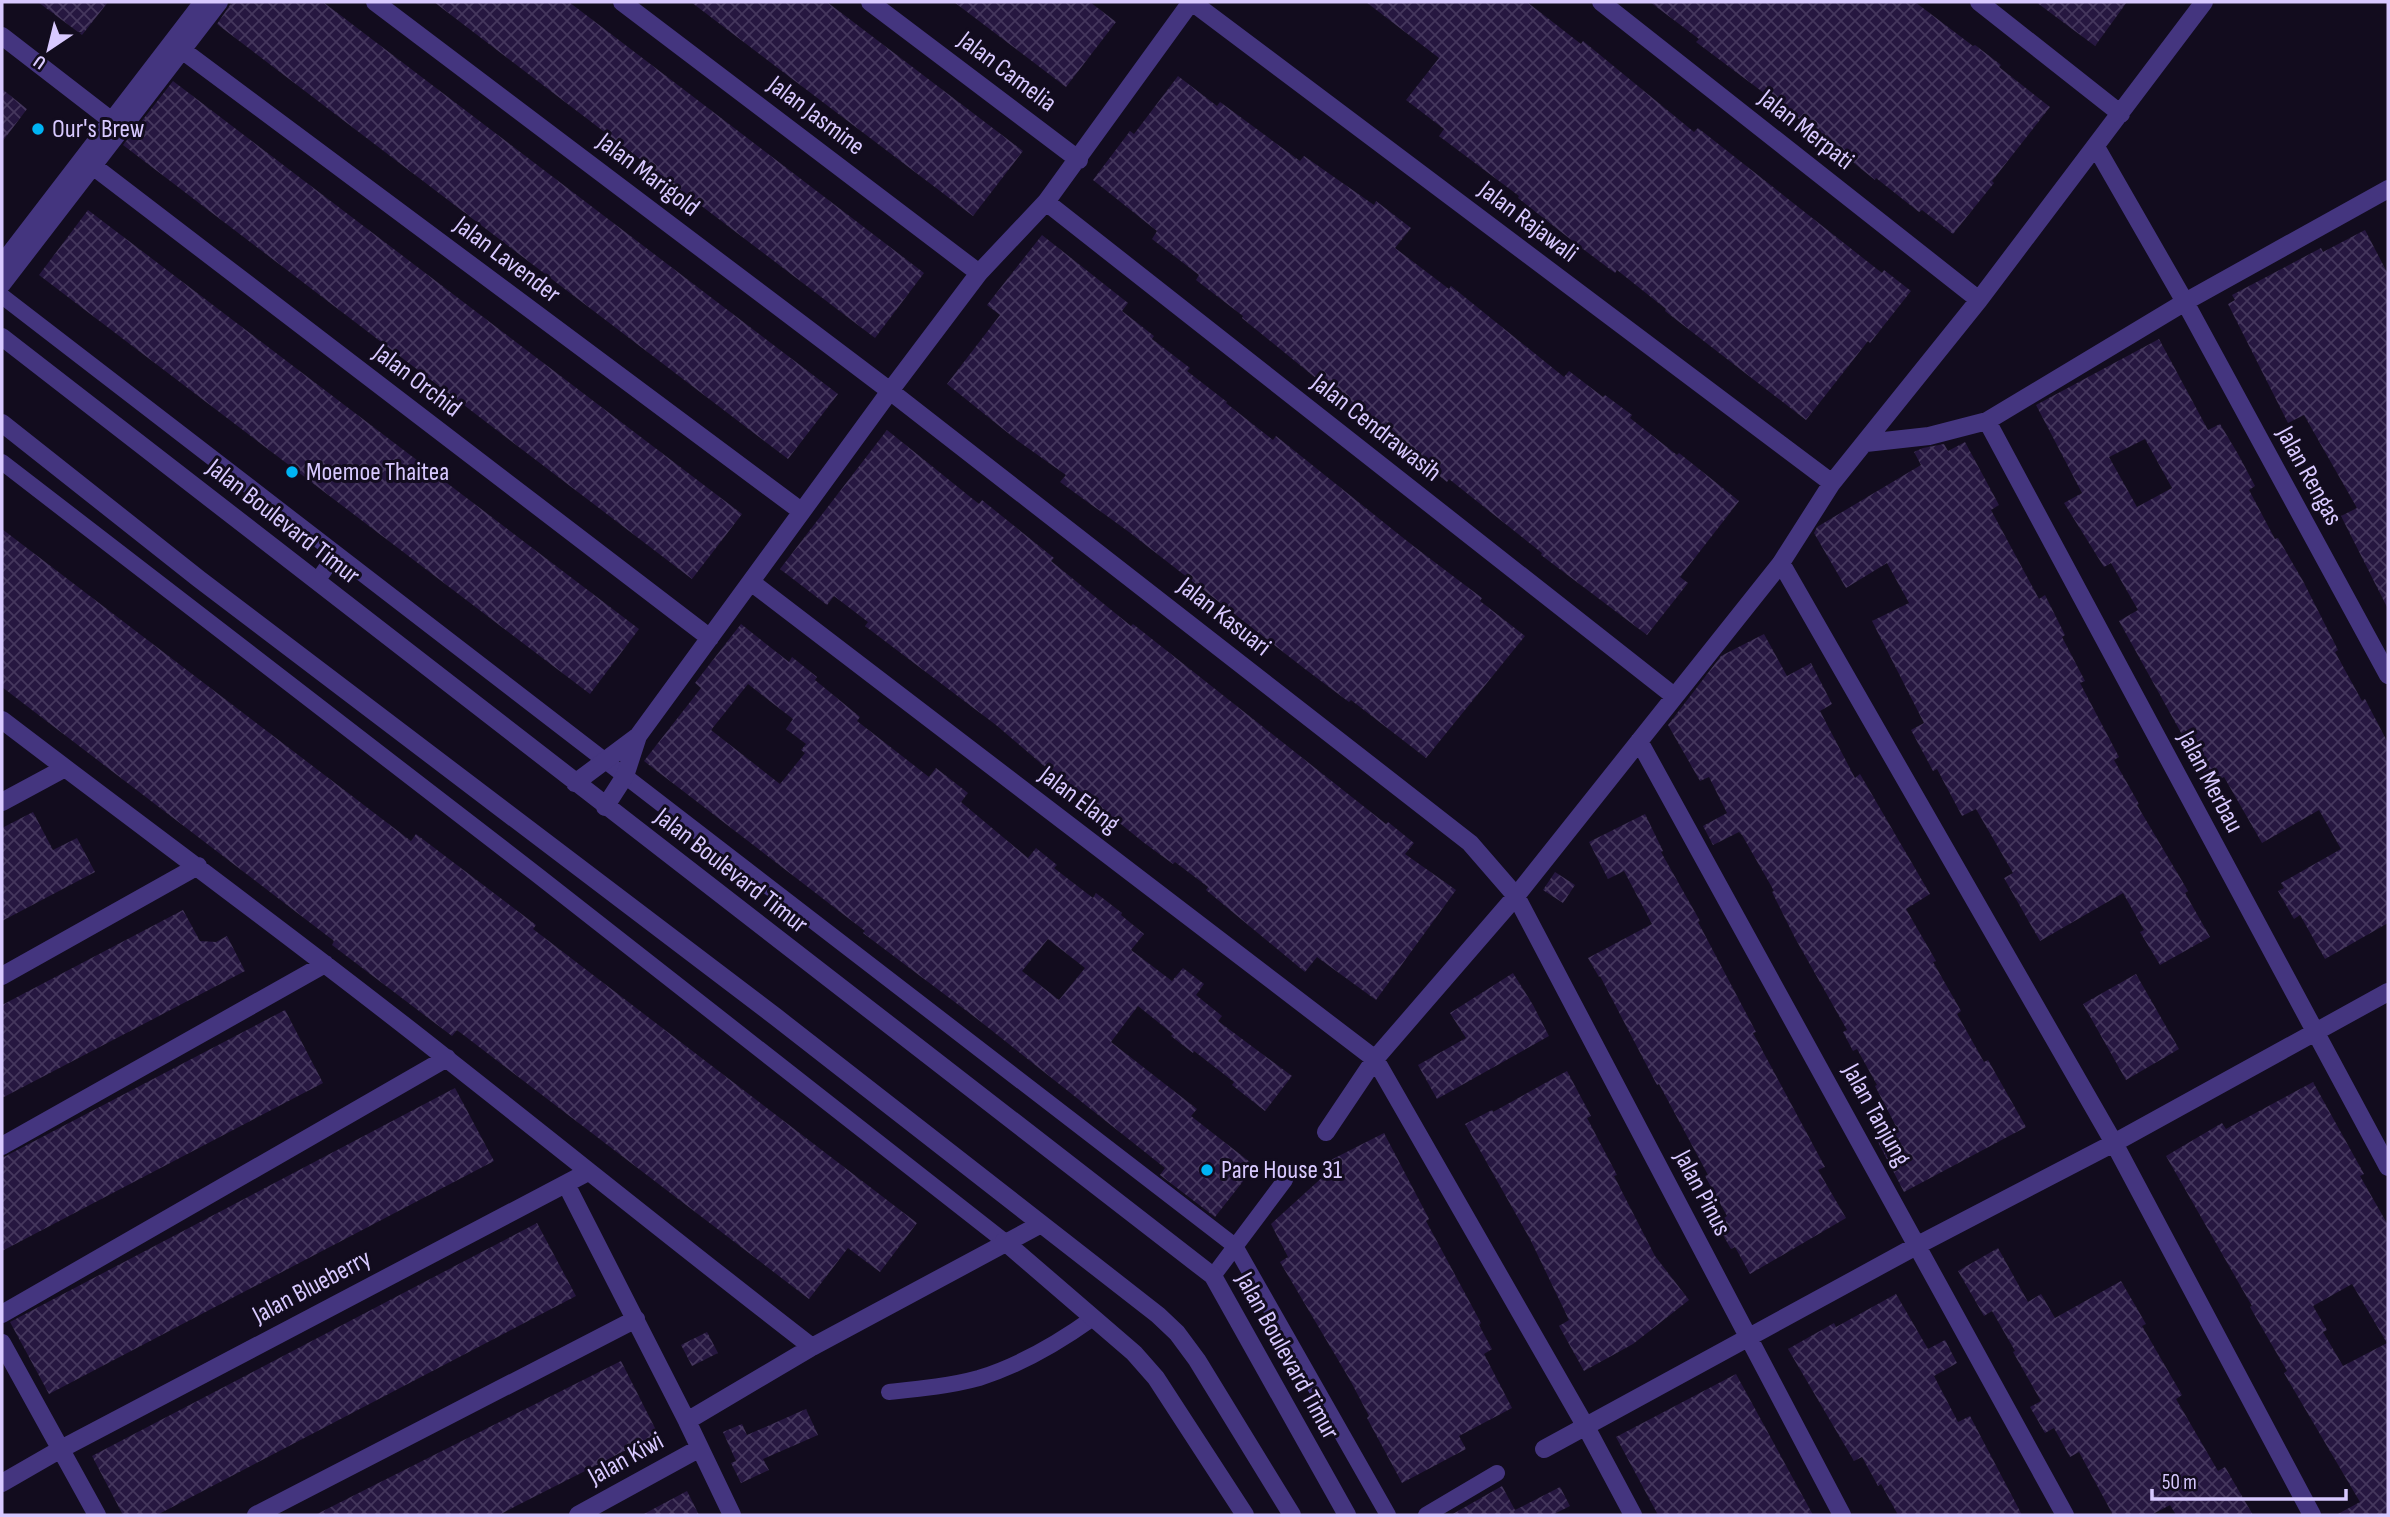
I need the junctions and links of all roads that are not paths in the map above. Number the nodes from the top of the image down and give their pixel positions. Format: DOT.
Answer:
graph roads {
  1 [pos="203,2"];
  2 [pos="219,2"];
  3 [pos="375,2"];
  4 [pos="622,2"];
  5 [pos="870,2"];
  6 [pos="1192,2"];
  7 [pos="1601,2"];
  8 [pos="1979,2"];
  9 [pos="2204,2"];
  10 [pos="2,36"];
  11 [pos="182,50"];
  12 [pos="2121,114"];
  13 [pos="112,121"];
  14 [pos="2096,146"];
  15 [pos="1079,160"];
  16 [pos="93,166"];
  17 [pos="2388,189"];
  18 [pos="1046,202"];
  19 [pos="2,264"];
  20 [pos="979,273"];
  21 [pos="2,285"];
  22 [pos="2,296"];
  23 [pos="1979,300"];
  24 [pos="2185,302"];
  25 [pos="2,337"];
  26 [pos="890,391"];
  27 [pos="1987,421"];
  28 [pos="2,424"];
  29 [pos="1866,443"];
  30 [pos="2,462"];
  31 [pos="1832,483"];
  32 [pos="801,511"];
  33 [pos="336,554"];
  34 [pos="1781,563"];
  35 [pos="199,579"];
  36 [pos="317,582"];
  37 [pos="751,582"];
  38 [pos="182,602"];
  39 [pos="710,638"];
  40 [pos="2388,675"];
  41 [pos="1674,696"];
  42 [pos="2,720"];
  43 [pos="638,736"];
  44 [pos="1639,741"];
  45 [pos="603,760"];
  46 [pos="65,768"];
  47 [pos="625,776"];
  48 [pos="575,783"];
  49 [pos="2,802"];
  50 [pos="605,807"];
  51 [pos="198,866"];
  52 [pos="1516,896"];
  53 [pos="325,964"];
  54 [pos="2,976"];
  55 [pos="2388,992"];
  56 [pos="2315,1032"];
  57 [pos="446,1058"];
  58 [pos="1375,1059"];
  59 [pos="1326,1132"];
  60 [pos="2114,1143"];
  61 [pos="2,1146"];
  62 [pos="2388,1167"];
  63 [pos="588,1172"];
  64 [pos="1285,1180"];
  65 [pos="566,1184"];
  66 [pos="1041,1224"];
  67 [pos="1004,1241"];
  68 [pos="1918,1245"];
  69 [pos="1235,1246"];
  70 [pos="1213,1276"];
  71 [pos="2,1314"];
  72 [pos="1093,1318"];
  73 [pos="636,1319"];
  74 [pos="1748,1337"];
  75 [pos="2,1343"];
  76 [pos="812,1347"];
  77 [pos="889,1392"];
  78 [pos="687,1421"];
  79 [pos="1587,1427"];
  80 [pos="700,1448"];
  81 [pos="61,1449"];
  82 [pos="1544,1449"];
  83 [pos="1497,1473"];
  84 [pos="2,1483"];
  85 [pos="97,1515"];
  86 [pos="256,1515"];
  87 [pos="578,1515"];
  88 [pos="732,1515"];
  89 [pos="1245,1515"];
  90 [pos="1292,1515"];
  91 [pos="1346,1515"];
  92 [pos="1388,1515"];
  93 [pos="1426,1515"];
  94 [pos="1633,1515"];
  95 [pos="1842,1515"];
  96 [pos="2065,1515"];
  97 [pos="2312,1515"];
  1 -- 13 [label="street"];
  2 -- 11 [label="street"];
  3 -- 26 [label="street, Jalan Marigold"];
  4 -- 20 [label="street, Jalan Jasmine"];
  5 -- 15 [label="street, Jalan Camelia"];
  6 -- 15 [label="street"];
  6 -- 31 [label="street, Jalan Rajawali"];
  7 -- 23 [label="street, Jalan Merpati"];
  8 -- 12 [label="street"];
  9 -- 12 [label="street"];
  10 -- 13 [label="street"];
  11 -- 16 [label="street"];
  11 -- 32 [label="street, Jalan Lavender"];
  12 -- 14 [label="street"];
  13 -- 19 [label="street"];
  14 -- 23 [label="street"];
  14 -- 24 [label="street, Jalan Rengas"];
  15 -- 18 [label="street"];
  16 -- 21 [label="street"];
  16 -- 39 [label="street, Jalan Orchid"];
  17 -- 24 [label="street"];
  18 -- 20 [label="street"];
  18 -- 41 [label="street, Jalan Cendrawasih"];
  20 -- 26 [label="street"];
  22 -- 33 [label="lane"];
  23 -- 29 [label="street"];
  24 -- 27 [label="street"];
  24 -- 40 [label="street, Jalan Rengas"];
  25 -- 36 [label="street, Jalan Boulevard Timur"];
  26 -- 32 [label="street"];
  26 -- 52 [label="street, Jalan Kasuari"];
  27 -- 29 [label="street"];
  27 -- 56 [label="street, Jalan Merbau"];
  28 -- 35 [label="street"];
  29 -- 31 [label="street"];
  30 -- 38 [label="lane"];
  31 -- 34 [label="street"];
  32 -- 37 [label="street"];
  33 -- 36 [label="lane"];
  33 -- 45 [label="lane"];
  34 -- 41 [label="street"];
  34 -- 60 [label="street"];
  35 -- 38 [label="lane"];
  35 -- 66 [label="street"];
  36 -- 48 [label="street, Jalan Boulevard Timur"];
  37 -- 39 [label="street"];
  37 -- 58 [label="street, Jalan Elang"];
  38 -- 67 [label="lane"];
  39 -- 43 [label="street"];
  41 -- 44 [label="street"];
  42 -- 46 [label="street"];
  43 -- 45 [label="street"];
  43 -- 47 [label="street"];
  44 -- 52 [label="street"];
  44 -- 68 [label="street, Jalan Tanjung"];
  45 -- 47 [label="lane"];
  45 -- 48 [label="street"];
  46 -- 49 [label="street"];
  46 -- 51 [label="street"];
  47 -- 50 [label="street"];
  47 -- 69 [label="lane"];
  48 -- 50 [label="street, Jalan Boulevard Timur"];
  50 -- 70 [label="street, Jalan Boulevard Timur"];
  51 -- 53 [label="street"];
  51 -- 54 [label="street"];
  52 -- 58 [label="street"];
  52 -- 74 [label="street, Jalan Pinus"];
  53 -- 57 [label="street"];
  53 -- 61 [label="street"];
  55 -- 56 [label="street"];
  56 -- 60 [label="street"];
  56 -- 62 [label="street, Jalan Merbau"];
  57 -- 63 [label="street"];
  57 -- 71 [label="street"];
  58 -- 59 [label="street"];
  58 -- 79 [label="street"];
  60 -- 68 [label="street"];
  60 -- 97 [label="street"];
  63 -- 65 [label="street, Jalan Blueberry"];
  63 -- 76 [label="street"];
  64 -- 69 [label="lane"];
  65 -- 73 [label="street"];
  65 -- 81 [label="street, Jalan Blueberry"];
  66 -- 67 [label="street"];
  66 -- 90 [label="street"];
  67 -- 72 [label="street"];
  67 -- 76 [label="street"];
  68 -- 74 [label="street"];
  68 -- 96 [label="street, Jalan Tanjung"];
  69 -- 70 [label="lane"];
  69 -- 92 [label="lane"];
  70 -- 91 [label="street, Jalan Boulevard Timur"];
  72 -- 77 [label="lane"];
  72 -- 89 [label="street"];
  73 -- 78 [label="street"];
  73 -- 86 [label="street"];
  74 -- 79 [label="street"];
  74 -- 95 [label="street, Jalan Pinus"];
  75 -- 81 [label="street"];
  76 -- 78 [label="street"];
  78 -- 80 [label="street"];
  79 -- 82 [label="street"];
  79 -- 94 [label="street"];
  80 -- 87 [label="street, Jalan Kiwi"];
  80 -- 88 [label="street"];
  81 -- 84 [label="street, Jalan Blueberry"];
  81 -- 85 [label="street"];
  83 -- 93 [label="lane"];
}
